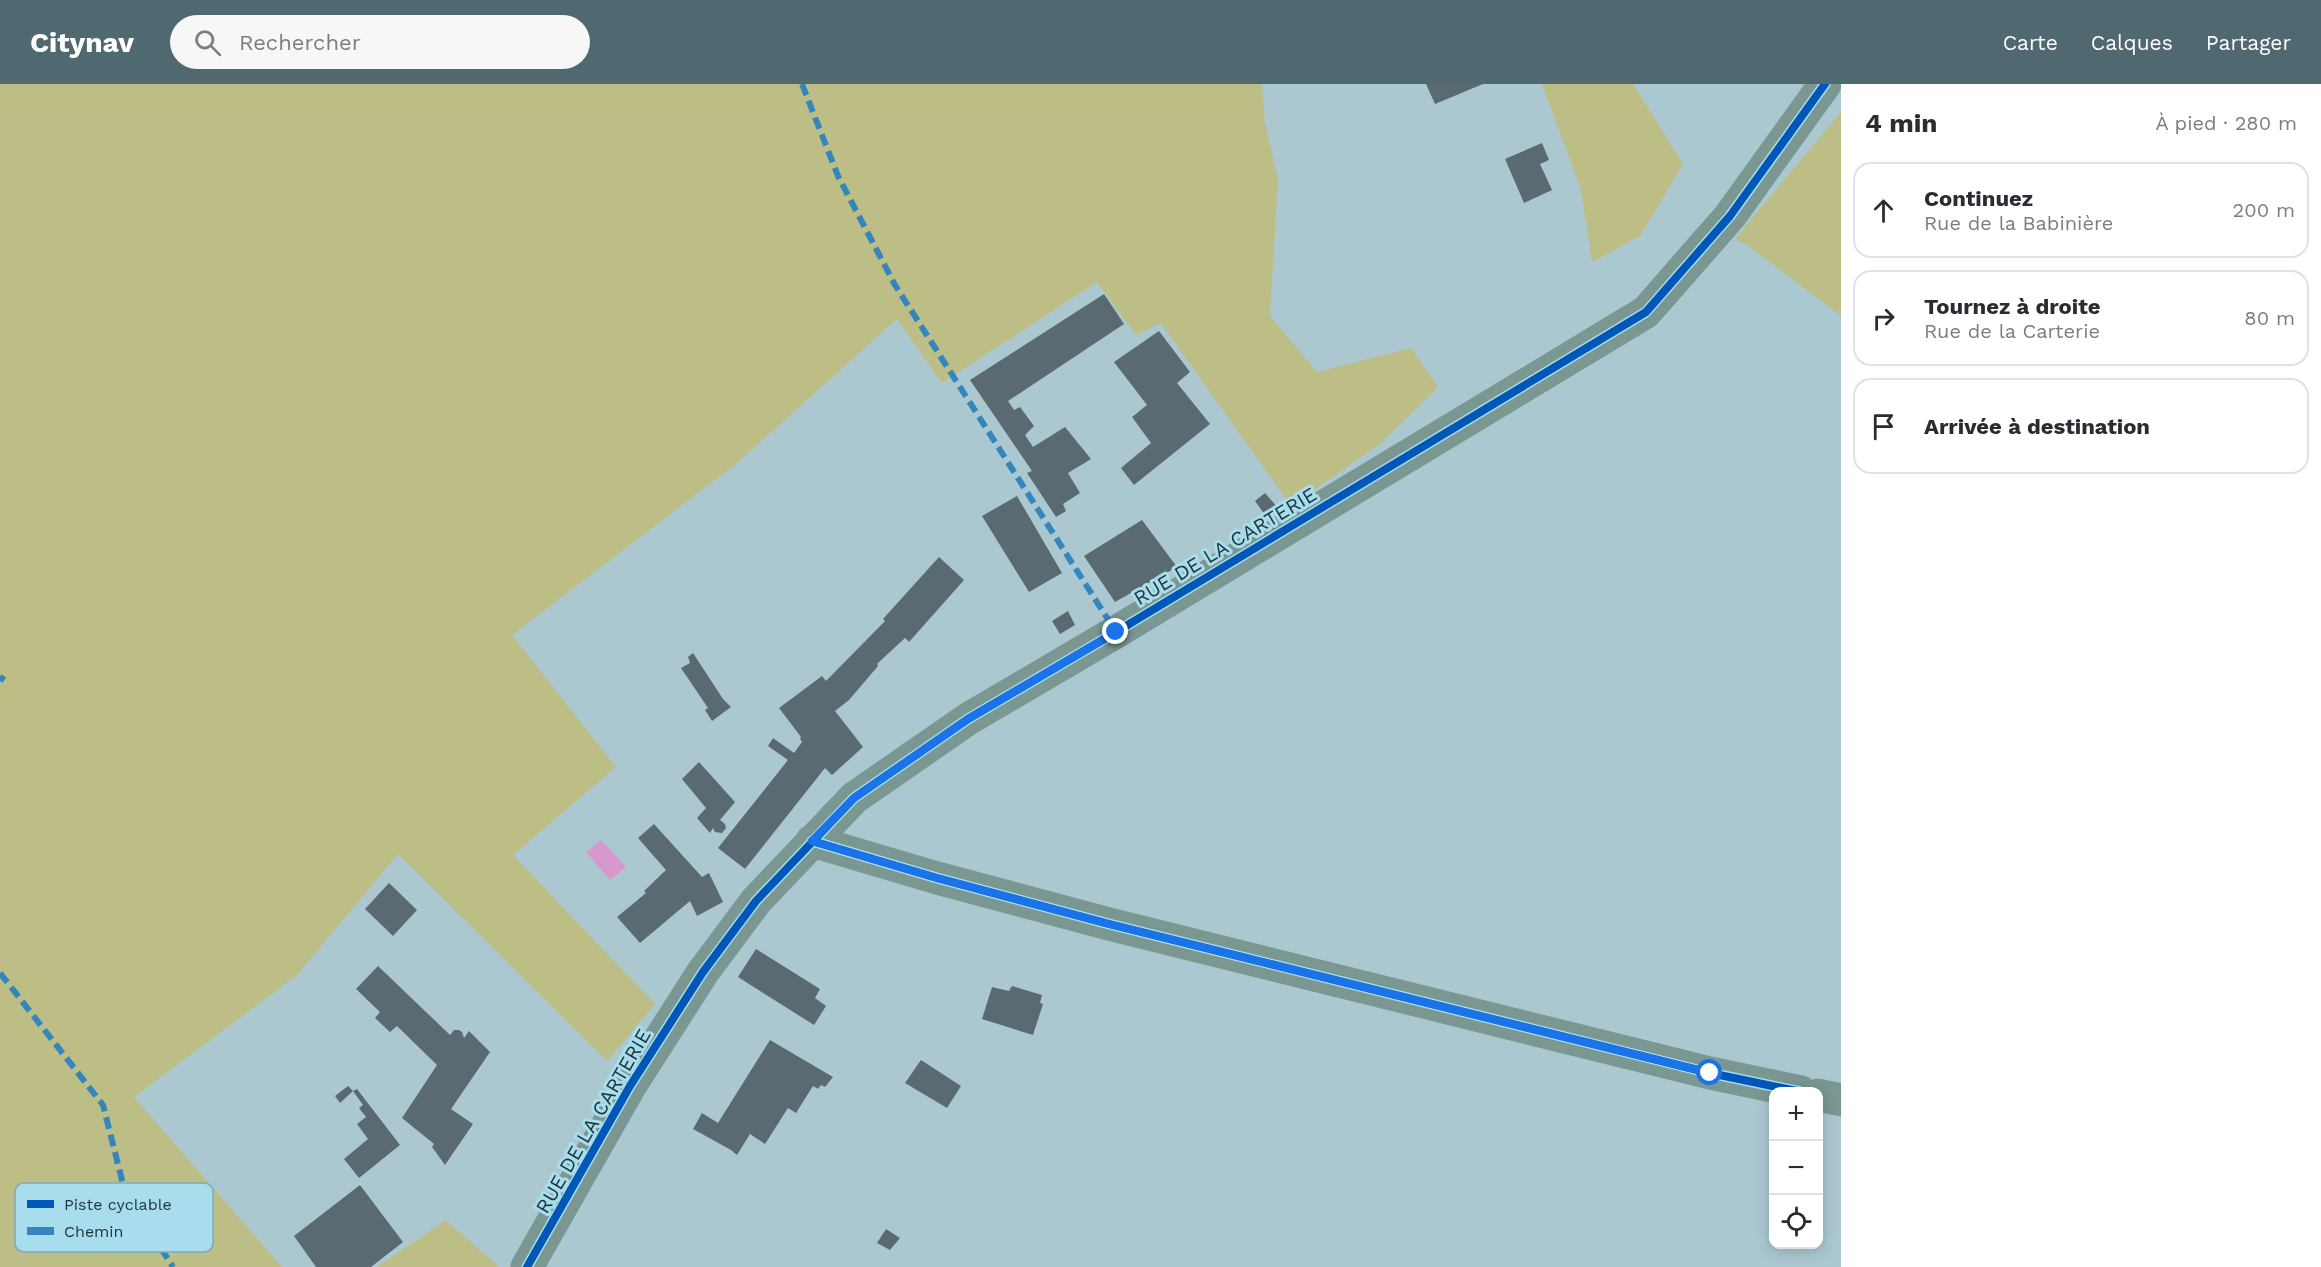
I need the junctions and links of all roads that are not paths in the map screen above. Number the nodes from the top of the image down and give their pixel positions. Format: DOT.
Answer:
graph roads {
  1 [pos="1825,84"];
  2 [pos="812,841"];
  3 [pos="1778,1087"];
  4 [pos="1823,1096"];
  5 [pos="1841,1100"];
  6 [pos="527,1267"];
  1 -- 2 [label="street, RUE DE LA CARTERIE"];
  2 -- 3 [label="street"];
  2 -- 6 [label="street, RUE DE LA CARTERIE"];
  4 -- 5 [label="street"];
}
